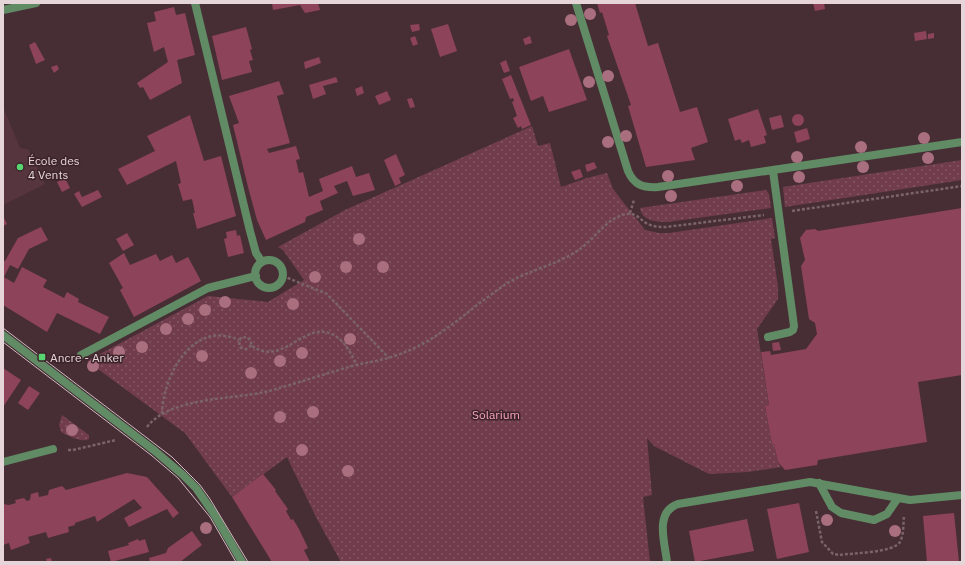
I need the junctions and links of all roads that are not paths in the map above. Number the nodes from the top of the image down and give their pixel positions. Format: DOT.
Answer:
graph roads {
  1 [pos="36,3"];
  2 [pos="195,3"];
  3 [pos="576,3"];
  4 [pos="3,10"];
  5 [pos="962,142"];
  6 [pos="773,171"];
  7 [pos="262,262"];
  8 [pos="256,276"];
  9 [pos="3,335"];
  10 [pos="768,337"];
  11 [pos="81,355"];
  12 [pos="53,448"];
  13 [pos="3,462"];
  14 [pos="819,483"];
  15 [pos="962,495"];
  16 [pos="898,498"];
  17 [pos="242,562"];
  18 [pos="667,562"];
  1 -- 4 [label="street"];
  2 -- 7 [label="street"];
  3 -- 6 [label="street"];
  5 -- 6 [label="street"];
  6 -- 10 [label="street"];
  7 -- 8 [label="street"];
  7 -- 8 [label="street"];
  8 -- 11 [label="street"];
  9 -- 17 [label="street"];
  12 -- 13 [label="street"];
  14 -- 16 [label="street"];
  14 -- 16 [label="street"];
  14 -- 18 [label="street"];
  15 -- 16 [label="street"];
}
